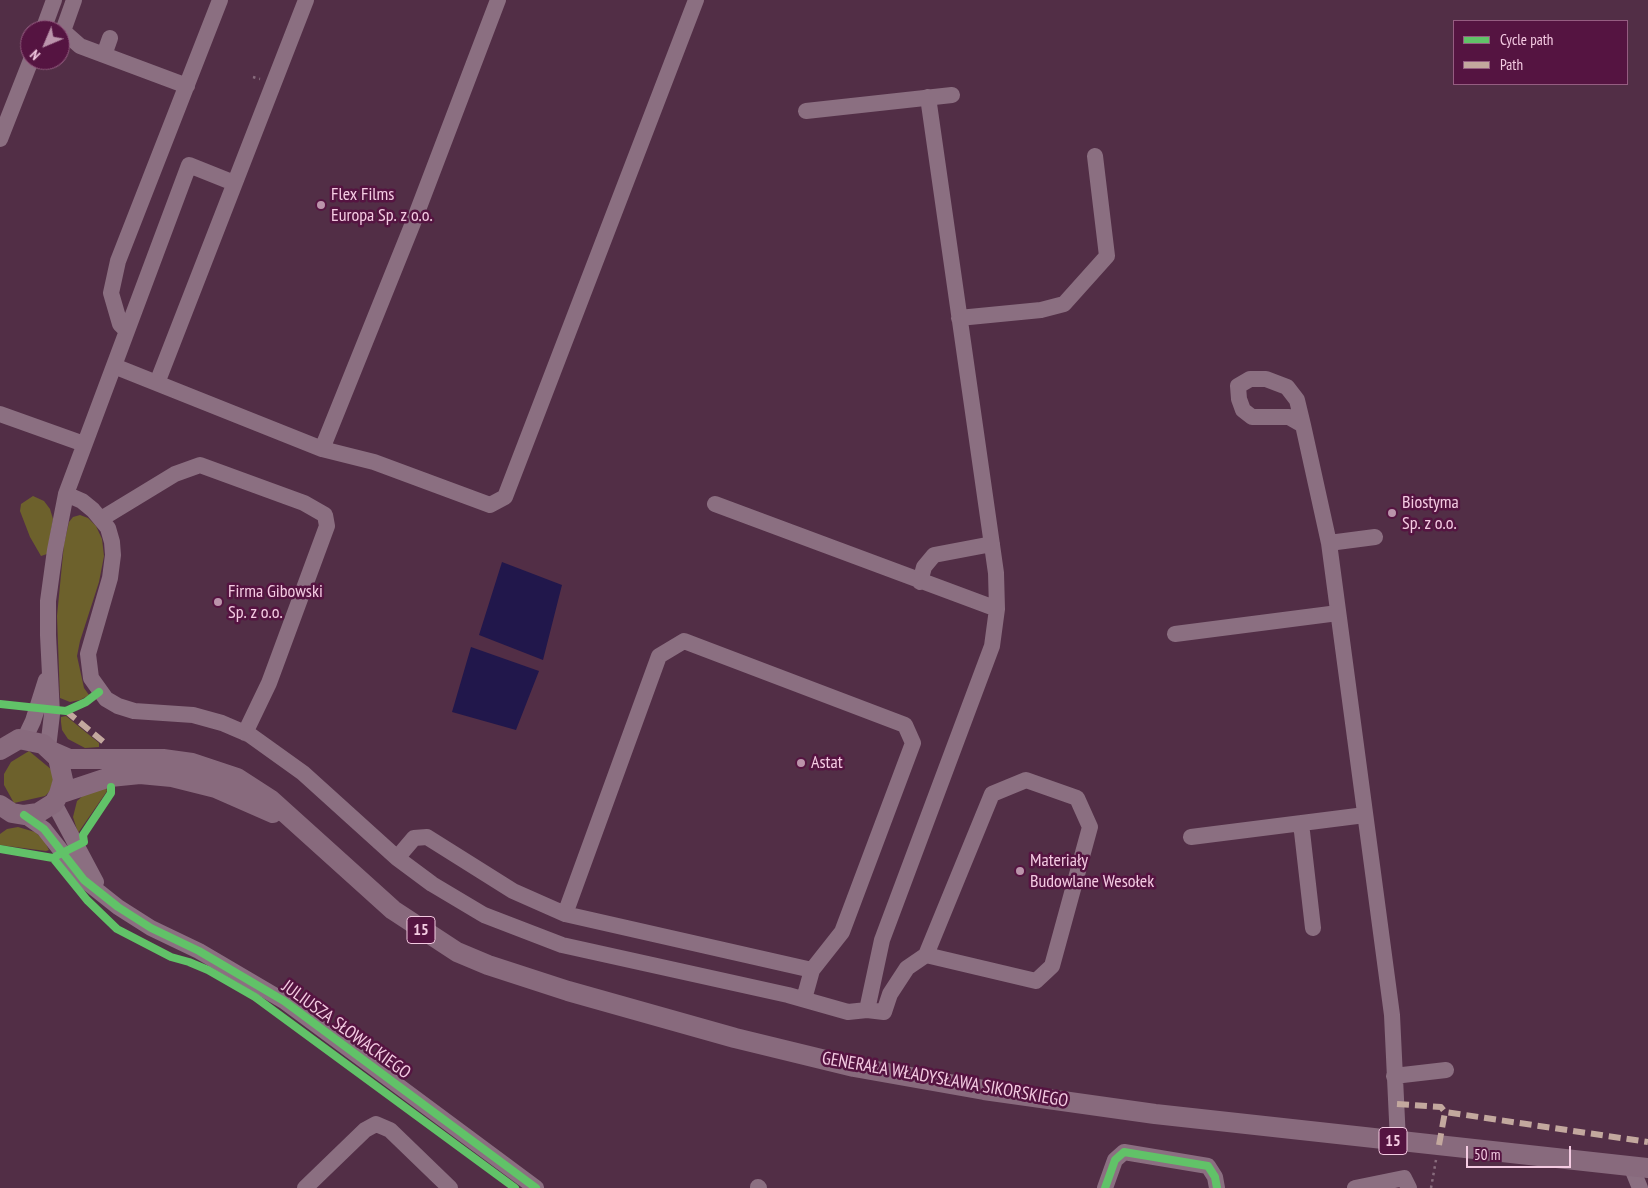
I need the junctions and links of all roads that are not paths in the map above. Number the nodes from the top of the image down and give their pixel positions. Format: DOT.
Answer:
graph roads {
  1 [pos="54,0"];
  2 [pos="74,0"];
  3 [pos="220,0"];
  4 [pos="306,0"];
  5 [pos="498,0"];
  6 [pos="696,0"];
  7 [pos="47,20"];
  8 [pos="110,38"];
  9 [pos="104,55"];
  10 [pos="27,70"];
  11 [pos="186,86"];
  12 [pos="952,94"];
  13 [pos="928,97"];
  14 [pos="806,111"];
  15 [pos="0,139"];
  16 [pos="1095,156"];
  17 [pos="234,184"];
  18 [pos="959,318"];
  19 [pos="127,331"];
  20 [pos="114,366"];
  21 [pos="157,383"];
  22 [pos="0,414"];
  23 [pos="1304,425"];
  24 [pos="84,444"];
  25 [pos="322,449"];
  26 [pos="66,494"];
  27 [pos="714,504"];
  28 [pos="101,519"];
  29 [pos="1375,538"];
  30 [pos="1329,543"];
  31 [pos="992,544"];
  32 [pos="920,582"];
  33 [pos="997,609"];
  34 [pos="1338,612"];
  35 [pos="1175,634"];
  36 [pos="49,668"];
  37 [pos="0,733"];
  38 [pos="245,733"];
  39 [pos="22,740"];
  40 [pos="0,750"];
  41 [pos="51,750"];
  42 [pos="57,798"];
  43 [pos="0,805"];
  44 [pos="24,815"];
  45 [pos="1365,815"];
  46 [pos="0,823"];
  47 [pos="1301,823"];
  48 [pos="299,826"];
  49 [pos="1191,836"];
  50 [pos="397,858"];
  51 [pos="103,895"];
  52 [pos="566,914"];
  53 [pos="1313,928"];
  54 [pos="926,955"];
  55 [pos="812,970"];
  56 [pos="804,999"];
  57 [pos="867,1010"];
  58 [pos="1446,1070"];
  59 [pos="1394,1076"];
  60 [pos="1398,1141"];
  61 [pos="1639,1167"];
  62 [pos="305,1188"];
  63 [pos="450,1188"];
  64 [pos="536,1188"];
  65 [pos="1105,1188"];
  66 [pos="1217,1188"];
  67 [pos="1355,1188"];
  68 [pos="1409,1188"];
  69 [pos="1640,1188"];
  1 -- 7 [label="street"];
  2 -- 9 [label="street"];
  3 -- 11 [label="street"];
  4 -- 17 [label="street"];
  5 -- 25 [label="street"];
  6 -- 25 [label="street"];
  8 -- 9 [label="street"];
  9 -- 11 [label="street"];
  10 -- 15 [label="street"];
  11 -- 19 [label="street"];
  12 -- 13 [label="street"];
  13 -- 14 [label="street"];
  13 -- 18 [label="street"];
  16 -- 18 [label="street"];
  17 -- 19 [label="street"];
  17 -- 21 [label="street"];
  18 -- 31 [label="street"];
  19 -- 20 [label="street"];
  20 -- 21 [label="street"];
  20 -- 24 [label="street"];
  21 -- 25 [label="street"];
  22 -- 24 [label="street"];
  23 -- 30 [label="street"];
  24 -- 26 [label="street"];
  26 -- 28 [label="street"];
  26 -- 36 [label="street"];
  27 -- 32 [label="street"];
  28 -- 38 [label="street"];
  28 -- 38 [label="street"];
  29 -- 30 [label="street"];
  30 -- 34 [label="street"];
  31 -- 32 [label="street"];
  31 -- 33 [label="street"];
  32 -- 33 [label="street"];
  33 -- 57 [label="street"];
  34 -- 35 [label="street"];
  34 -- 45 [label="street"];
  36 -- 39 [label="street"];
  36 -- 41 [label="street"];
  37 -- 39 [label="main road"];
  38 -- 50 [label="street"];
  39 -- 40 [label="main road"];
  39 -- 41 [label="main road, 15"];
  41 -- 42 [label="main road"];
  41 -- 48 [label="main road, GENERAŁA WŁADYSŁAWA SIKORSKIEGO / 15"];
  42 -- 44 [label="main road, 15"];
  42 -- 48 [label="main road, GENERAŁA WŁADYSŁAWA SIKORSKIEGO / 15"];
  42 -- 51 [label="street, JULIUSZA SŁOWACKIEGO"];
  43 -- 44 [label="main road"];
  44 -- 46 [label="main road, 15"];
  44 -- 51 [label="street, JULIUSZA SŁOWACKIEGO"];
  45 -- 47 [label="street"];
  45 -- 59 [label="street"];
  47 -- 49 [label="street"];
  47 -- 53 [label="street"];
  48 -- 60 [label="main road, GENERAŁA WŁADYSŁAWA SIKORSKIEGO / 15"];
  50 -- 52 [label="street"];
  50 -- 56 [label="street"];
  51 -- 64 [label="street, JULIUSZA SŁOWACKIEGO"];
  52 -- 55 [label="street"];
  52 -- 55 [label="street"];
  54 -- 54 [label="street"];
  54 -- 57 [label="street"];
  55 -- 56 [label="street"];
  56 -- 57 [label="street"];
  58 -- 59 [label="street"];
  59 -- 60 [label="street"];
  60 -- 61 [label="main road, GENERAŁA WŁADYSŁAWA SIKORSKIEGO / 15"];
  61 -- 69 [label="street"];
  62 -- 63 [label="street"];
  65 -- 66 [label="street"];
  67 -- 68 [label="street"];
}
